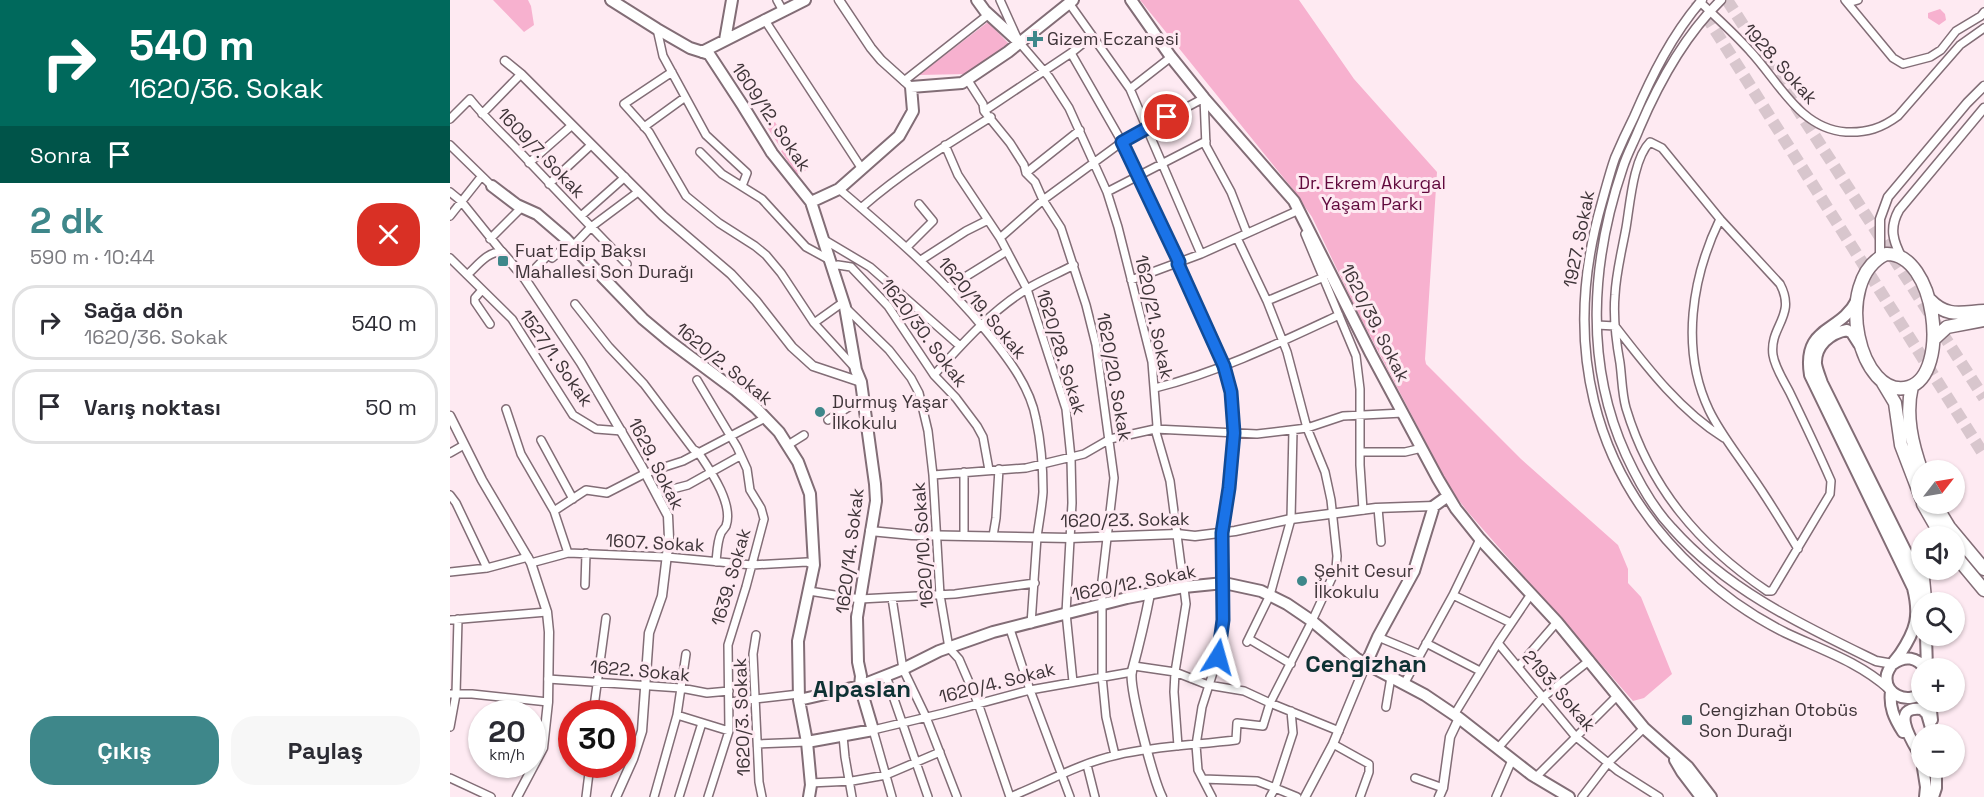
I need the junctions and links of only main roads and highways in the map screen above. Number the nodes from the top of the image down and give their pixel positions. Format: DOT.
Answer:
graph roads {
  1 [pos="611,0"];
  2 [pos="732,0"];
  3 [pos="805,0"];
  4 [pos="977,0"];
  5 [pos="1131,0"];
  6 [pos="1071,1"];
  7 [pos="725,40"];
  8 [pos="1019,42"];
  9 [pos="702,52"];
  10 [pos="492,186"];
  11 [pos="811,202"];
  12 [pos="1857,300"];
  13 [pos="1930,300"];
  14 [pos="1984,310"];
  15 [pos="1984,320"];
  16 [pos="1934,339"];
  17 [pos="1860,346"];
  18 [pos="1881,380"];
  19 [pos="1912,386"];
  20 [pos="1919,460"];
  21 [pos="1911,472"];
  22 [pos="1448,496"];
  23 [pos="1941,514"];
  24 [pos="1965,569"];
  25 [pos="1984,569"];
  26 [pos="1984,590"];
  27 [pos="1922,592"];
  28 [pos="1911,659"];
  29 [pos="1366,664"];
  30 [pos="1893,664"];
  31 [pos="860,686"];
  32 [pos="1891,690"];
  33 [pos="799,697"];
  34 [pos="1911,698"];
  35 [pos="1930,724"];
  36 [pos="873,730"];
  37 [pos="1911,740"];
  38 [pos="807,742"];
  39 [pos="1911,744"];
  40 [pos="1672,754"];
  41 [pos="1925,778"];
  42 [pos="1936,778"];
  43 [pos="1935,794"];
  44 [pos="1562,795"];
  45 [pos="809,797"];
  46 [pos="1701,797"];
  47 [pos="1711,797"];
  48 [pos="1925,797"];
  1 -- 9 [label="main road"];
  2 -- 7 [label="main road"];
  3 -- 7 [label="main road"];
  4 -- 8 [label="main road"];
  5 -- 22 [label="main road, 1620/39. Sokak"];
  6 -- 8 [label="main road"];
  7 -- 9 [label="main road"];
  8 -- 11 [label="main road"];
  9 -- 11 [label="main road, 1609/12. Sokak"];
  10 -- 33 [label="main road, 1620/2. Sokak"];
  11 -- 31 [label="main road, 1620/14. Sokak"];
  12 -- 13 [label="highway"];
  12 -- 17 [label="highway"];
  12 -- 30 [label="main road"];
  13 -- 14 [label="highway"];
  13 -- 16 [label="highway"];
  15 -- 16 [label="highway"];
  16 -- 19 [label="highway"];
  17 -- 18 [label="highway"];
  17 -- 27 [label="main road"];
  18 -- 19 [label="highway"];
  18 -- 21 [label="highway"];
  19 -- 20 [label="highway"];
  22 -- 29 [label="main road"];
  22 -- 40 [label="main road, 1620/39. Sokak"];
  23 -- 25 [label="highway"];
  24 -- 26 [label="highway"];
  28 -- 30 [label="main road"];
  29 -- 31 [label="main road, 1620/12. Sokak"];
  29 -- 44 [label="main road, 1620/12. Sokak"];
  30 -- 32 [label="main road"];
  31 -- 33 [label="main road, 1620/12. Sokak"];
  31 -- 36 [label="main road, 1620/14. Sokak"];
  32 -- 34 [label="main road"];
  32 -- 39 [label="main road"];
  33 -- 38 [label="main road, 1620/2. Sokak"];
  35 -- 37 [label="main road"];
  36 -- 38 [label="main road, 1620/4. Sokak"];
  38 -- 45 [label="main road, 1620/2. Sokak"];
  40 -- 46 [label="main road"];
  40 -- 47 [label="main road, 1620/39. Sokak"];
  41 -- 48 [label="main road"];
  42 -- 43 [label="main road"];
}
